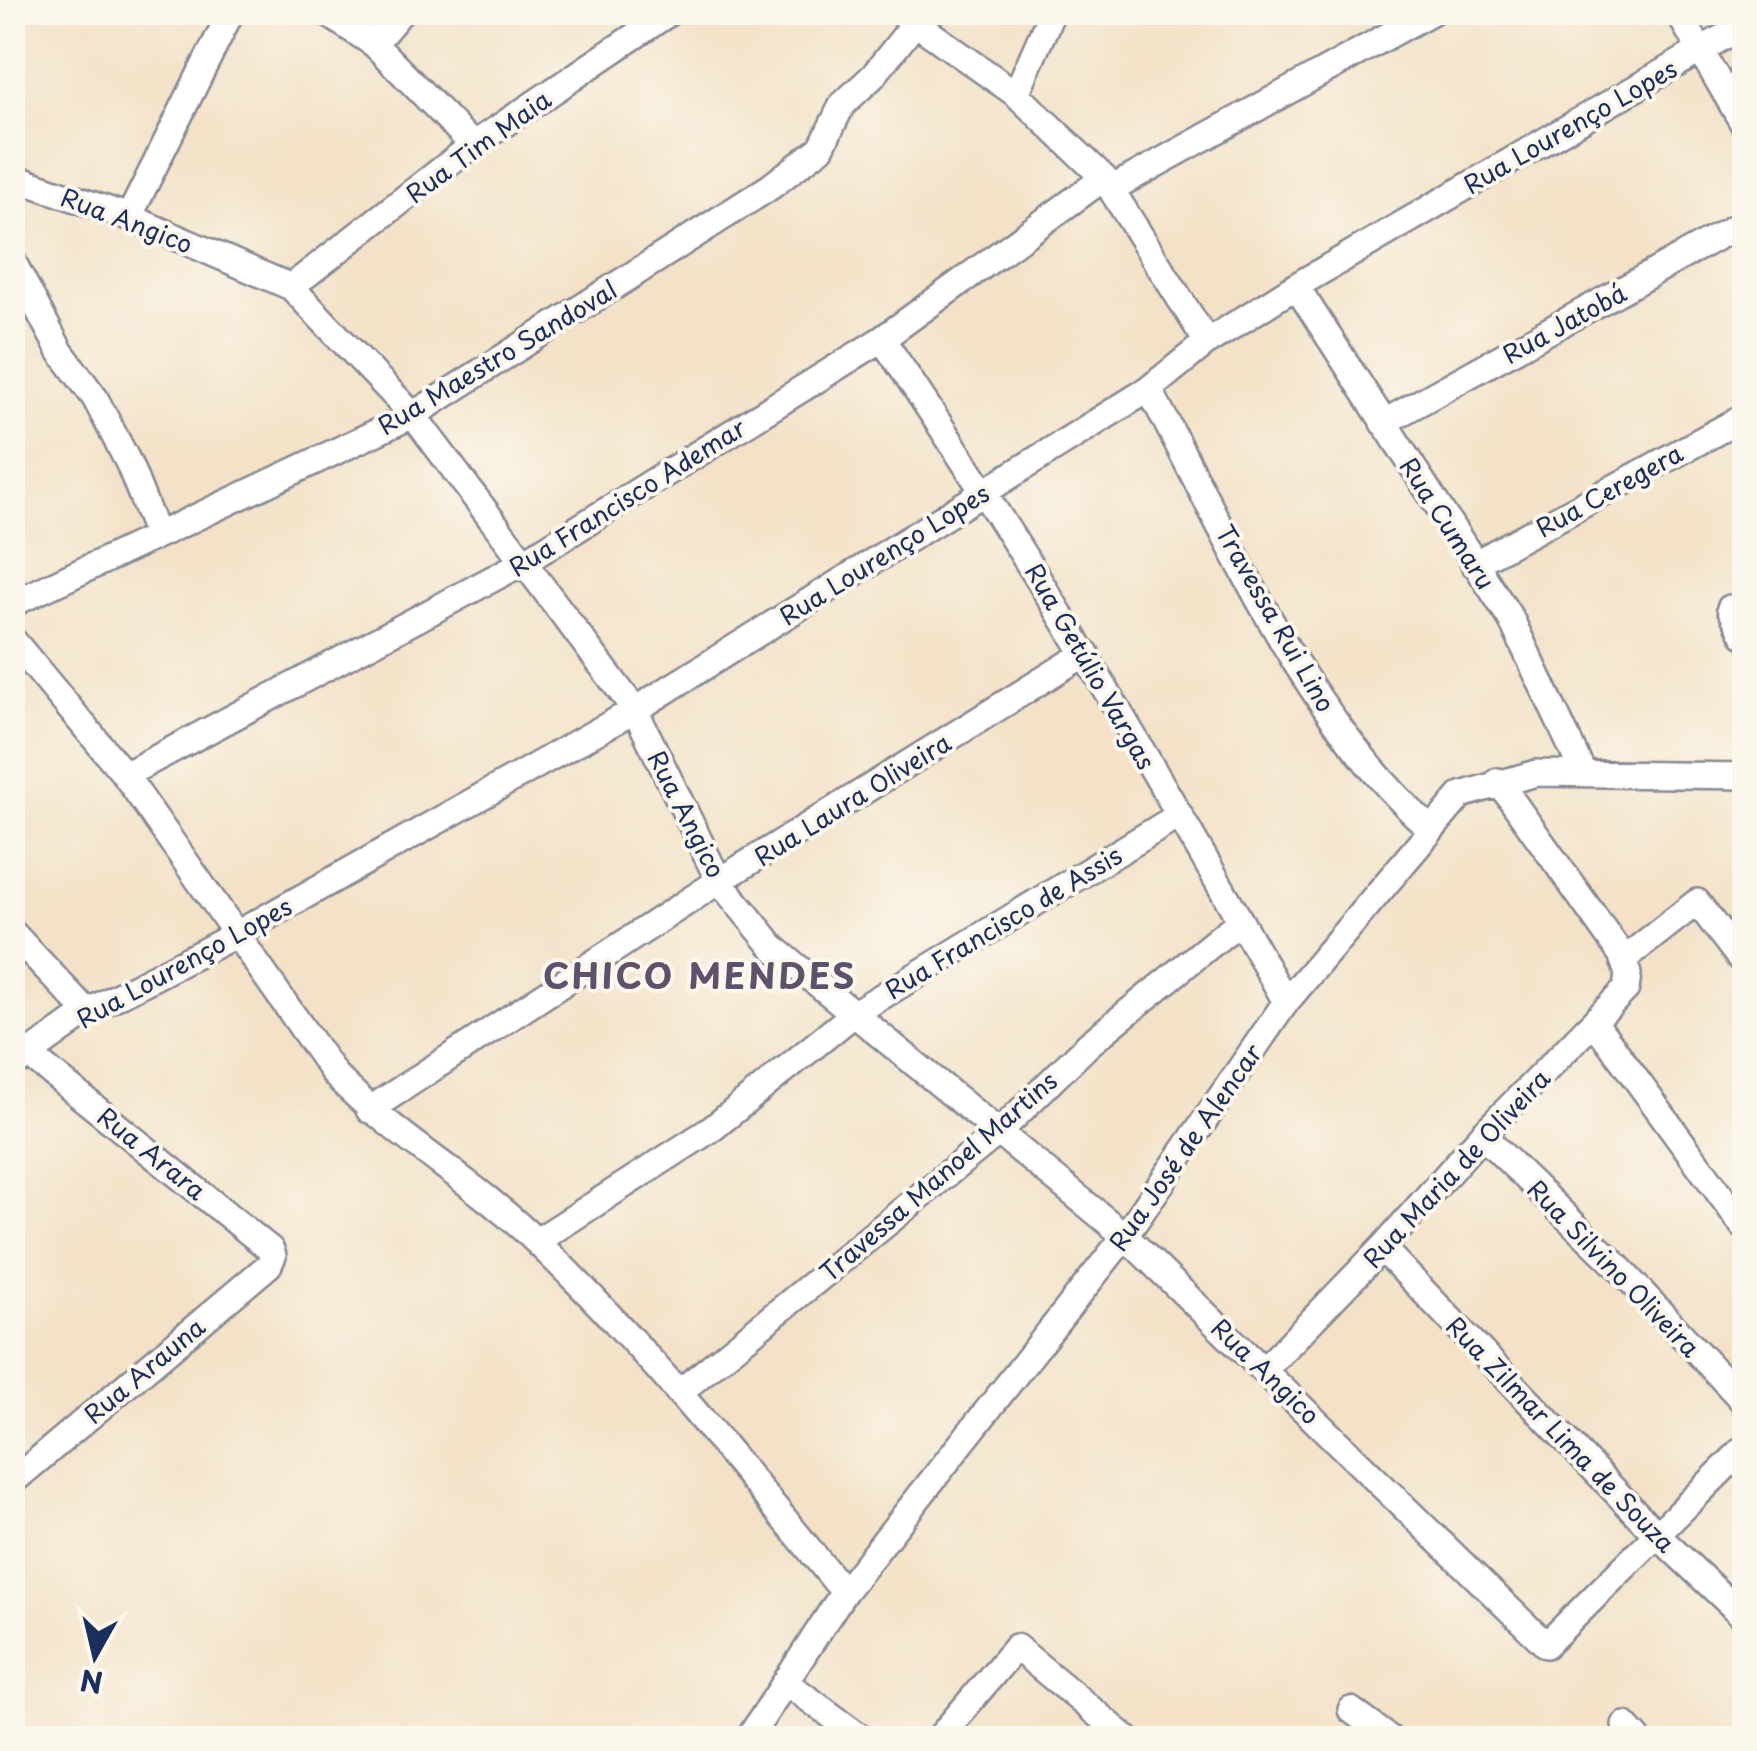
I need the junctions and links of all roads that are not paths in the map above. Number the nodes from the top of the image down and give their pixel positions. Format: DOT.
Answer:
graph roads {
  1 [pos="231,12"];
  2 [pos="325,12"];
  3 [pos="401,12"];
  4 [pos="670,12"];
  5 [pos="1052,12"];
  6 [pos="1431,12"];
  7 [pos="1678,12"];
  8 [pos="908,18"];
  9 [pos="1744,25"];
  10 [pos="374,44"];
  11 [pos="1701,50"];
  12 [pos="1016,94"];
  13 [pos="1744,125"];
  14 [pos="473,145"];
  15 [pos="12,177"];
  16 [pos="1107,184"];
  17 [pos="129,217"];
  18 [pos="1744,222"];
  19 [pos="12,260"];
  20 [pos="1296,286"];
  21 [pos="291,288"];
  22 [pos="882,339"];
  23 [pos="1207,342"];
  24 [pos="1149,389"];
  25 [pos="413,415"];
  26 [pos="1744,417"];
  27 [pos="1383,424"];
  28 [pos="986,490"];
  29 [pos="157,535"];
  30 [pos="524,562"];
  31 [pos="1474,564"];
  32 [pos="12,604"];
  33 [pos="1730,608"];
  34 [pos="1744,635"];
  35 [pos="12,639"];
  36 [pos="1086,653"];
  37 [pos="635,710"];
  38 [pos="1582,770"];
  39 [pos="125,775"];
  40 [pos="1744,776"];
  41 [pos="1498,781"];
  42 [pos="1178,816"];
  43 [pos="1429,828"];
  44 [pos="719,881"];
  45 [pos="1240,921"];
  46 [pos="12,932"];
  47 [pos="235,935"];
  48 [pos="1623,960"];
  49 [pos="1744,964"];
  50 [pos="1286,1002"];
  51 [pos="87,1012"];
  52 [pos="856,1012"];
  53 [pos="1595,1024"];
  54 [pos="20,1059"];
  55 [pos="369,1110"];
  56 [pos="1001,1130"];
  57 [pos="1482,1135"];
  58 [pos="1744,1228"];
  59 [pos="1125,1236"];
  60 [pos="537,1241"];
  61 [pos="1382,1248"];
  62 [pos="273,1256"];
  63 [pos="1265,1369"];
  64 [pos="680,1392"];
  65 [pos="1744,1402"];
  66 [pos="1744,1448"];
  67 [pos="14,1477"];
  68 [pos="1657,1535"];
  69 [pos="844,1592"];
  70 [pos="1744,1617"];
  71 [pos="788,1684"];
  72 [pos="1351,1710"];
  73 [pos="857,1735"];
  74 [pos="749,1738"];
  75 [pos="939,1738"];
  76 [pos="1126,1738"];
  77 [pos="1388,1738"];
  1 -- 17 [label="street"];
  2 -- 10 [label="street"];
  3 -- 10 [label="street"];
  4 -- 14 [label="street, Rua Tim Maia"];
  5 -- 12 [label="street"];
  6 -- 16 [label="street, Rua Francisco Ademar"];
  7 -- 11 [label="street"];
  8 -- 12 [label="street"];
  8 -- 25 [label="street, Rua Maestro Sandoval"];
  9 -- 11 [label="street, Rua Lourenço Lopes"];
  10 -- 14 [label="street"];
  11 -- 13 [label="street"];
  11 -- 20 [label="street, Rua Lourenço Lopes"];
  12 -- 16 [label="street"];
  14 -- 21 [label="street, Rua Tim Maia"];
  15 -- 17 [label="street, Rua Angico"];
  16 -- 22 [label="street, Rua Francisco Ademar"];
  16 -- 23 [label="street"];
  17 -- 21 [label="street, Rua Angico"];
  18 -- 27 [label="street, Rua Jatobá"];
  19 -- 29 [label="street"];
  20 -- 23 [label="street, Rua Lourenço Lopes"];
  20 -- 27 [label="street, Rua Cumaru"];
  21 -- 25 [label="street, Rua Angico"];
  22 -- 28 [label="street, Rua Getúlio Vargas"];
  22 -- 30 [label="street, Rua Francisco Ademar"];
  23 -- 24 [label="street, Rua Lourenço Lopes"];
  24 -- 28 [label="street, Rua Lourenço Lopes"];
  24 -- 43 [label="street, Travessa Rui Lino"];
  25 -- 29 [label="street, Rua Maestro Sandoval"];
  25 -- 30 [label="street, Rua Angico"];
  26 -- 31 [label="street, Rua Ceregera"];
  27 -- 31 [label="street, Rua Cumaru"];
  28 -- 36 [label="street, Rua Getúlio Vargas"];
  28 -- 37 [label="street, Rua Lourenço Lopes"];
  29 -- 32 [label="street, Rua Maestro Sandoval"];
  30 -- 37 [label="street, Rua Angico"];
  30 -- 39 [label="street, Rua Francisco Ademar"];
  31 -- 38 [label="street, Rua Cumaru"];
  33 -- 34 [label="street"];
  35 -- 39 [label="street"];
  36 -- 42 [label="street, Rua Getúlio Vargas"];
  36 -- 44 [label="street, Rua Laura Oliveira"];
  37 -- 44 [label="street, Rua Angico"];
  37 -- 47 [label="street, Rua Lourenço Lopes"];
  38 -- 40 [label="street, Rua José de Alencar"];
  38 -- 41 [label="street, Rua José de Alencar"];
  39 -- 47 [label="street"];
  41 -- 43 [label="street, Rua José de Alencar"];
  41 -- 48 [label="street"];
  42 -- 45 [label="street, Rua Getúlio Vargas"];
  42 -- 52 [label="street, Rua Francisco de Assis"];
  43 -- 50 [label="street, Rua José de Alencar"];
  44 -- 52 [label="street, Rua Angico"];
  44 -- 55 [label="street, Rua Laura Oliveira"];
  45 -- 50 [label="street, Rua Getúlio Vargas"];
  45 -- 56 [label="street, Travessa Manoel Martins"];
  46 -- 51 [label="street"];
  47 -- 51 [label="street, Rua Lourenço Lopes"];
  47 -- 55 [label="street"];
  48 -- 49 [label="street"];
  48 -- 53 [label="street, Rua Maria de Oliveira"];
  50 -- 59 [label="street, Rua José de Alencar"];
  51 -- 54 [label="street, Rua Lourenço Lopes"];
  52 -- 56 [label="street, Rua Angico"];
  52 -- 60 [label="street, Rua Francisco de Assis"];
  53 -- 57 [label="street, Rua Maria de Oliveira"];
  53 -- 58 [label="street"];
  54 -- 62 [label="street, Rua Arara"];
  55 -- 60 [label="street"];
  56 -- 59 [label="street, Rua Angico"];
  56 -- 64 [label="street, Travessa Manoel Martins"];
  57 -- 61 [label="street, Rua Maria de Oliveira"];
  57 -- 65 [label="street, Rua Silvino Oliveira"];
  59 -- 63 [label="street, Rua Angico"];
  59 -- 69 [label="street, Rua José de Alencar"];
  60 -- 64 [label="street"];
  61 -- 63 [label="street, Rua Maria de Oliveira"];
  61 -- 68 [label="street, Rua Zilmar Lima de Souza"];
  62 -- 67 [label="street, Rua Arauna"];
  63 -- 68 [label="street, Rua Angico"];
  64 -- 69 [label="street"];
  66 -- 68 [label="street"];
  68 -- 70 [label="street, Rua Zilmar Lima de Souza"];
  69 -- 71 [label="street, Rua José de Alencar"];
  71 -- 73 [label="street"];
  71 -- 74 [label="street, Rua José de Alencar"];
  72 -- 77 [label="street"];
  75 -- 76 [label="street"];
}
